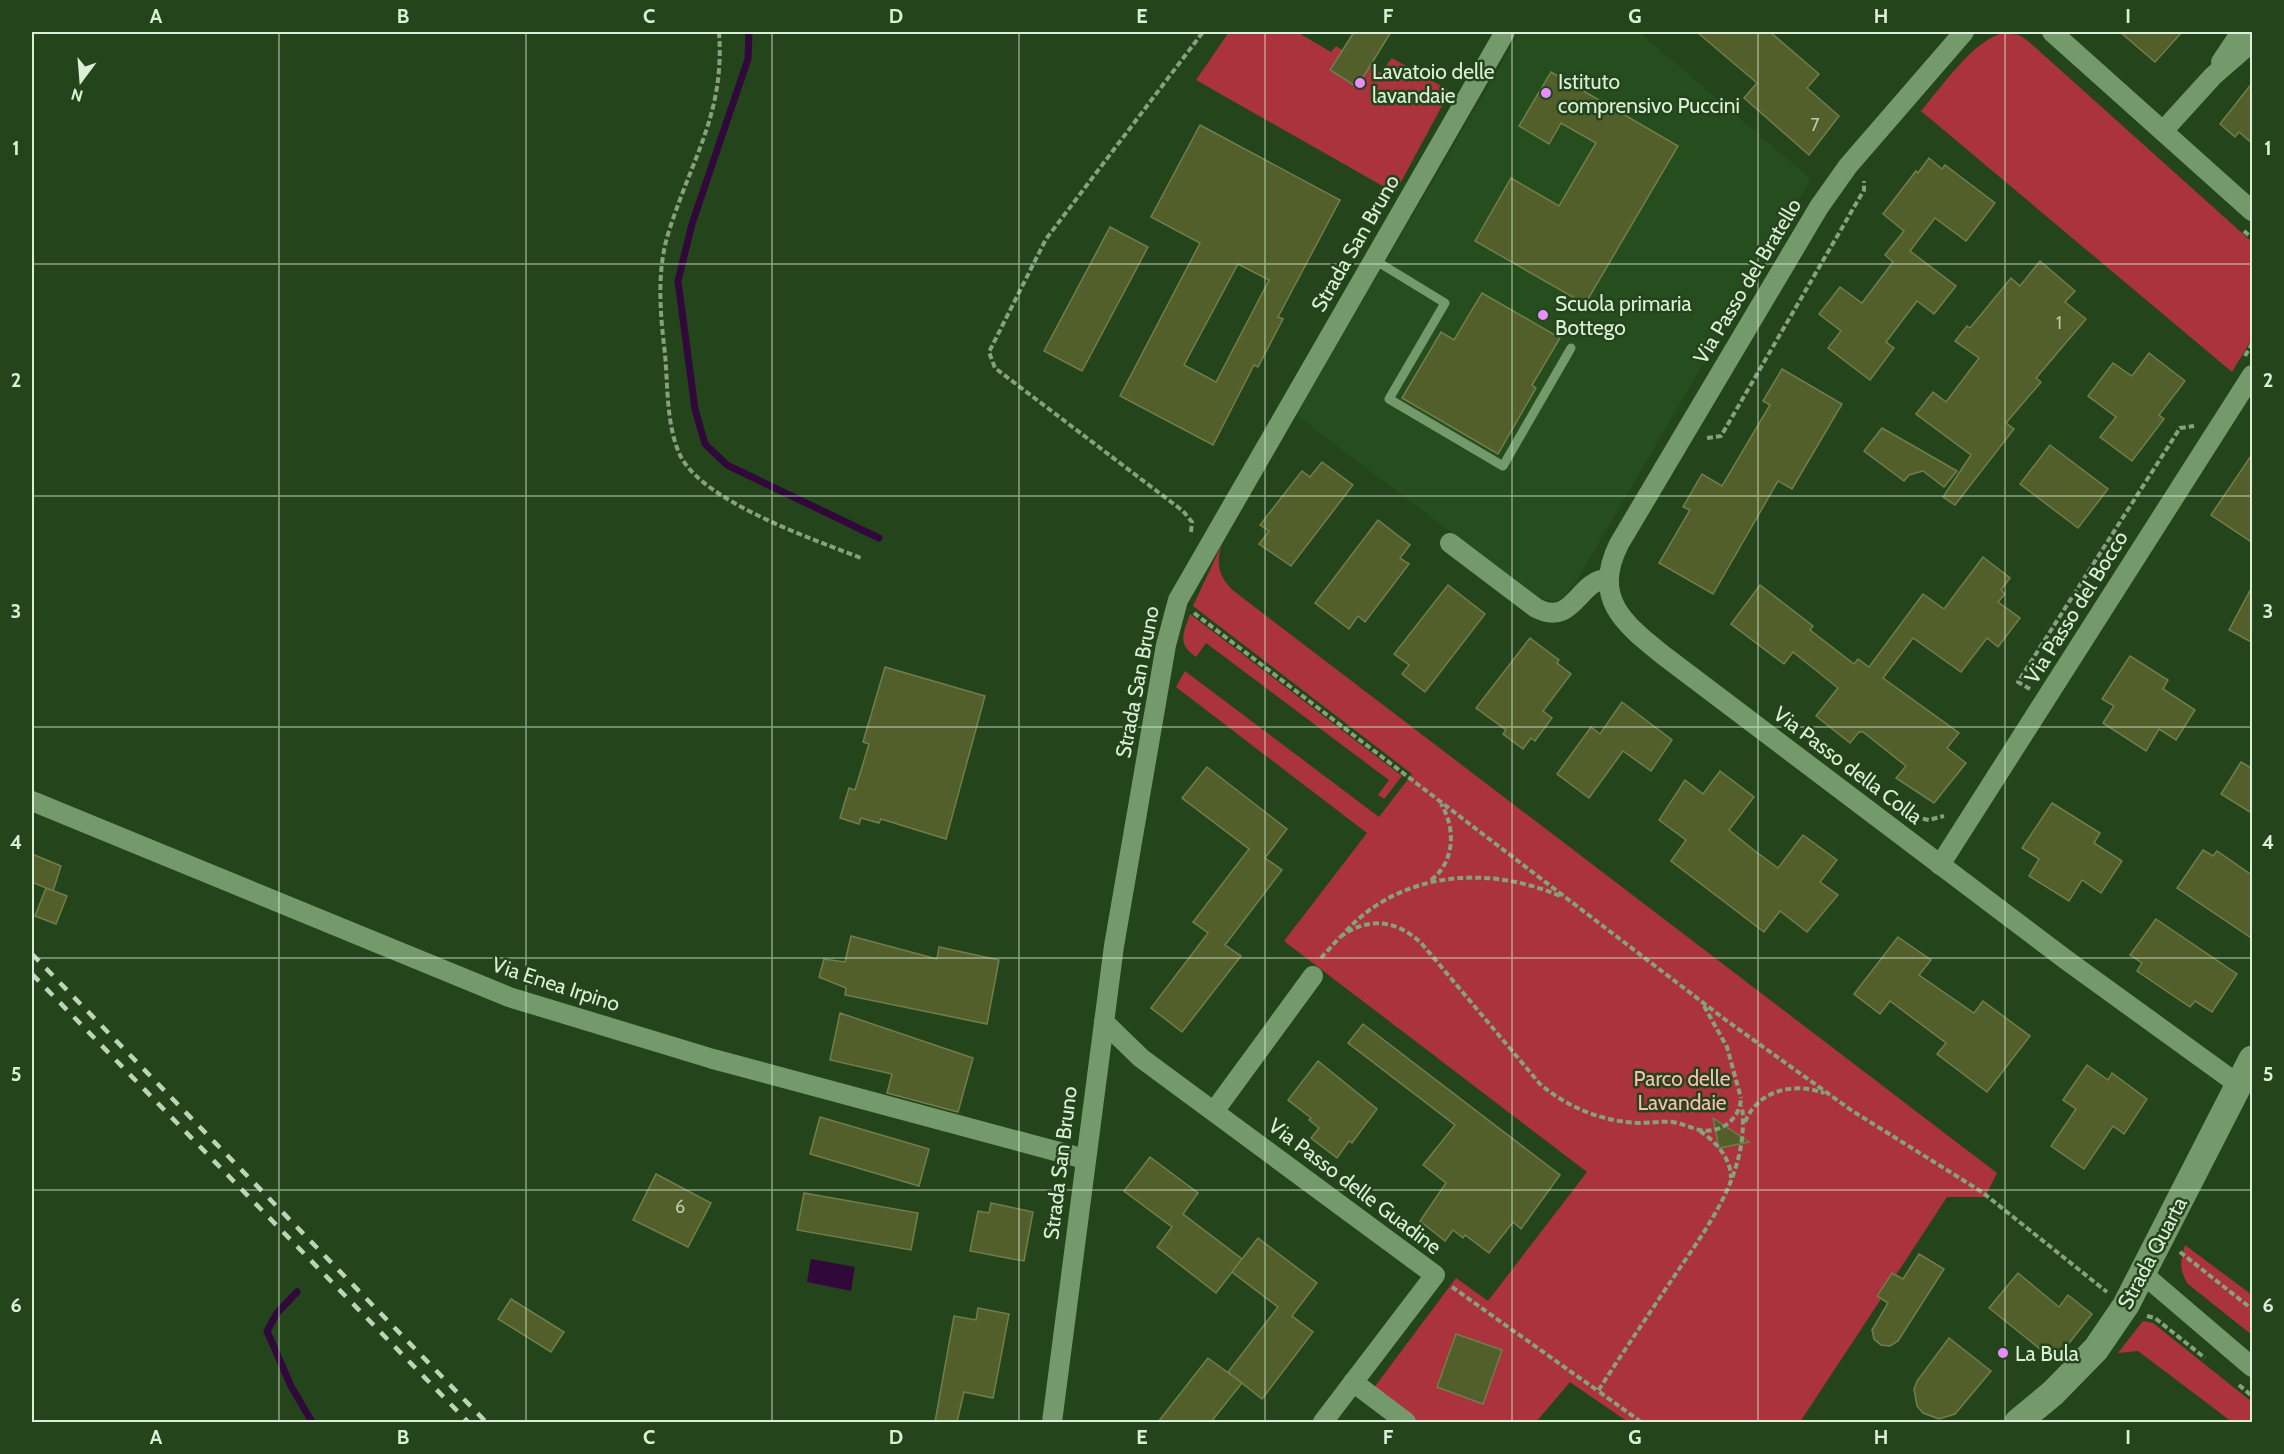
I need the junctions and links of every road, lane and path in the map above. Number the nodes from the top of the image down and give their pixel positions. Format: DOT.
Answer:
graph roads {
  1 [pos="719,32"];
  2 [pos="1203,32"];
  3 [pos="1505,32"];
  4 [pos="1964,32"];
  5 [pos="2052,32"];
  6 [pos="2241,32"];
  7 [pos="2253,42"];
  8 [pos="2207,83"];
  9 [pos="2163,131"];
  10 [pos="1864,171"];
  11 [pos="2253,211"];
  12 [pos="1373,259"];
  13 [pos="2253,344"];
  14 [pos="1571,348"];
  15 [pos="2246,370"];
  16 [pos="2201,425"];
  17 [pos="1700,440"];
  18 [pos="1190,535"];
  19 [pos="1450,543"];
  20 [pos="861,558"];
  21 [pos="1608,579"];
  22 [pos="1178,600"];
  23 [pos="2032,691"];
  24 [pos="1435,796"];
  25 [pos="32,801"];
  26 [pos="1950,813"];
  27 [pos="1908,814"];
  28 [pos="1940,865"];
  29 [pos="1425,884"];
  30 [pos="1569,900"];
  31 [pos="1340,937"];
  32 [pos="1313,976"];
  33 [pos="1695,997"];
  34 [pos="1104,1022"];
  35 [pos="2253,1059"];
  36 [pos="2239,1085"];
  37 [pos="1831,1095"];
  38 [pos="1741,1098"];
  39 [pos="1215,1110"];
  40 [pos="1690,1127"];
  41 [pos="1743,1129"];
  42 [pos="1084,1159"];
  43 [pos="1730,1184"];
  44 [pos="2164,1233"];
  45 [pos="2143,1274"];
  46 [pos="1434,1275"];
  47 [pos="2126,1305"];
  48 [pos="2253,1309"];
  49 [pos="2208,1361"];
  50 [pos="2253,1366"];
  51 [pos="1353,1382"];
  52 [pos="2235,1382"];
  53 [pos="1598,1391"];
  54 [pos="2253,1396"];
  55 [pos="1052,1422"];
  56 [pos="1323,1422"];
  57 [pos="1406,1422"];
  58 [pos="1641,1422"];
  59 [pos="2018,1422"];
  1 -- 20 [label="path"];
  2 -- 18 [label="path"];
  3 -- 12 [label="street, Strada San Bruno"];
  4 -- 21 [label="street, Via Passo del Bratello"];
  5 -- 9 [label="street"];
  6 -- 8 [label="street"];
  7 -- 8 [label="street"];
  8 -- 9 [label="street"];
  9 -- 11 [label="street"];
  10 -- 17 [label="path"];
  12 -- 14 [label="lane"];
  12 -- 22 [label="street, Strada San Bruno"];
  13 -- 15 [label="path"];
  15 -- 28 [label="street, Via Passo del Bocco"];
  16 -- 23 [label="path"];
  19 -- 21 [label="street"];
  21 -- 28 [label="street, Via Passo della Colla"];
  22 -- 24 [label="path"];
  22 -- 34 [label="street, Strada San Bruno"];
  24 -- 29 [label="path"];
  24 -- 30 [label="path"];
  25 -- 42 [label="street, Via Enea Irpino"];
  26 -- 27 [label="path"];
  28 -- 36 [label="street, Via Passo della Colla"];
  29 -- 30 [label="path"];
  29 -- 31 [label="path"];
  30 -- 33 [label="path"];
  31 -- 32 [label="path"];
  31 -- 40 [label="path"];
  32 -- 39 [label="street"];
  33 -- 37 [label="path"];
  33 -- 38 [label="path"];
  34 -- 39 [label="street, Via Passo delle Guadine"];
  34 -- 42 [label="street, Strada San Bruno"];
  35 -- 36 [label="street, Strada Quarta"];
  36 -- 44 [label="street, Strada Quarta"];
  37 -- 41 [label="path"];
  37 -- 47 [label="path"];
  38 -- 40 [label="path"];
  38 -- 41 [label="path"];
  39 -- 46 [label="street, Via Passo delle Guadine"];
  40 -- 43 [label="path"];
  41 -- 43 [label="path"];
  42 -- 55 [label="street, Strada San Bruno"];
  43 -- 53 [label="path"];
  44 -- 45 [label="street, Strada Quarta"];
  44 -- 48 [label="path"];
  45 -- 47 [label="street, Strada Quarta"];
  45 -- 50 [label="street"];
  46 -- 51 [label="street, Via Passo delle Guadine"];
  46 -- 53 [label="path"];
  47 -- 49 [label="path"];
  47 -- 59 [label="street, Strada Quarta"];
  51 -- 56 [label="street, Via Passo delle Guadine"];
  51 -- 57 [label="street"];
  52 -- 54 [label="path"];
  53 -- 58 [label="path"];
}
